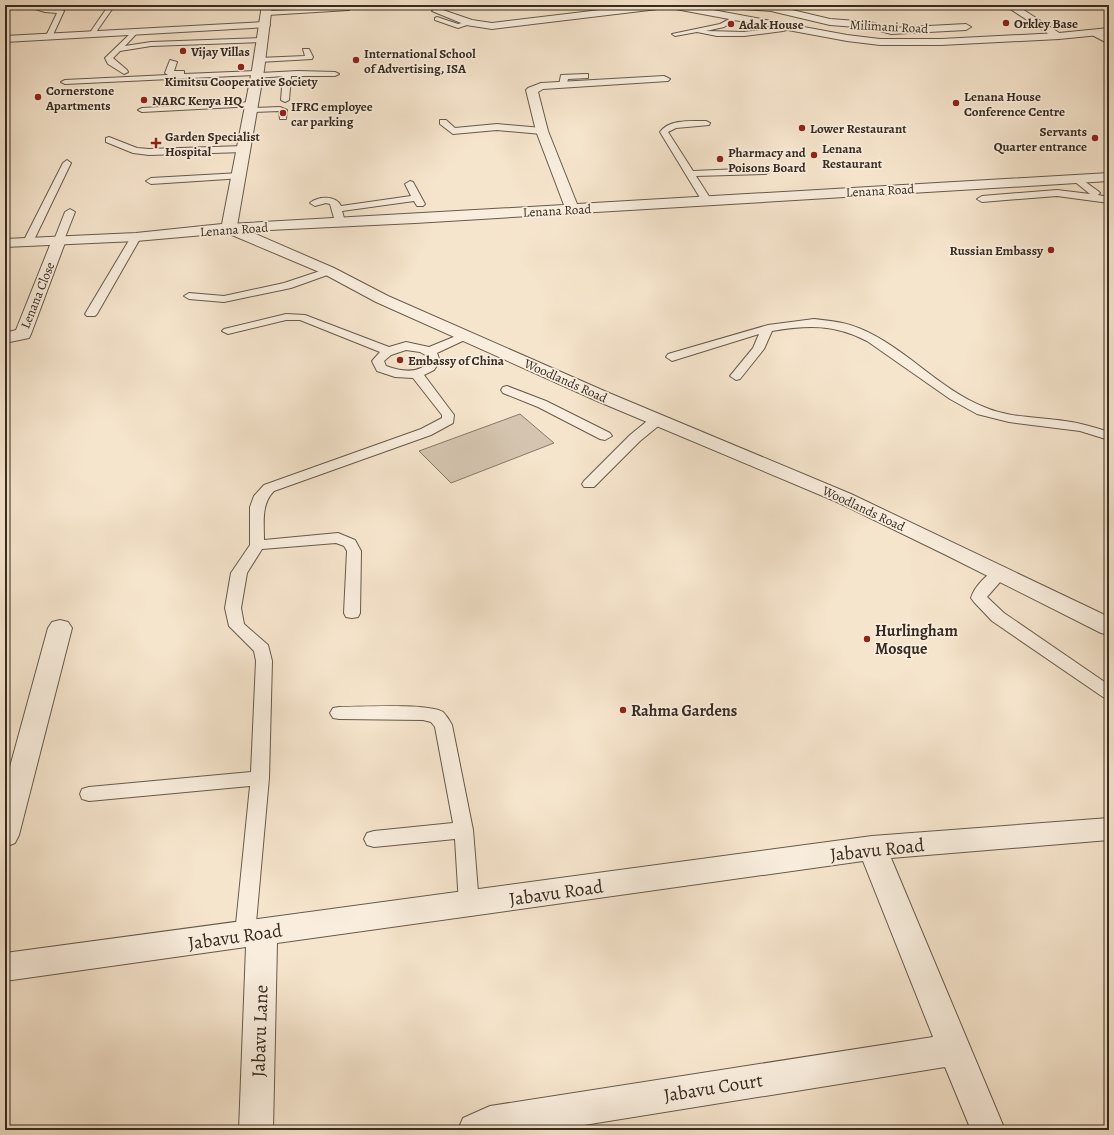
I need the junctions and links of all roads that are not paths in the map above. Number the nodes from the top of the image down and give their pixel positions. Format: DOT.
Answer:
graph roads {
  1 [pos="25,5"];
  2 [pos="112,5"];
  3 [pos="347,5"];
  4 [pos="666,5"];
  5 [pos="670,5"];
  6 [pos="730,5"];
  7 [pos="1009,5"];
  8 [pos="287,9"];
  9 [pos="548,9"];
  10 [pos="792,13"];
  11 [pos="266,14"];
  12 [pos="437,15"];
  13 [pos="560,18"];
  14 [pos="737,18"];
  15 [pos="768,23"];
  16 [pos="966,27"];
  17 [pos="791,28"];
  18 [pos="700,31"];
  19 [pos="1109,31"];
  20 [pos="135,32"];
  21 [pos="1096,33"];
  22 [pos="92,34"];
  23 [pos="675,34"];
  24 [pos="50,36"];
  25 [pos="1059,36"];
  26 [pos="5,39"];
  27 [pos="263,40"];
  28 [pos="1109,41"];
  29 [pos="119,49"];
  30 [pos="306,51"];
  31 [pos="174,62"];
  32 [pos="294,65"];
  33 [pos="124,72"];
  34 [pos="256,73"];
  35 [pos="287,74"];
  36 [pos="335,74"];
  37 [pos="584,76"];
  38 [pos="664,79"];
  39 [pos="65,82"];
  40 [pos="181,85"];
  41 [pos="563,85"];
  42 [pos="151,87"];
  43 [pos="285,100"];
  44 [pos="251,107"];
  45 [pos="142,110"];
  46 [pos="283,117"];
  47 [pos="443,122"];
  48 [pos="706,123"];
  49 [pos="542,131"];
  50 [pos="109,140"];
  51 [pos="244,149"];
  52 [pos="67,164"];
  53 [pos="766,171"];
  54 [pos="690,174"];
  55 [pos="240,176"];
  56 [pos="1109,177"];
  57 [pos="1077,179"];
  58 [pos="151,181"];
  59 [pos="410,184"];
  60 [pos="1092,197"];
  61 [pos="982,199"];
  62 [pos="1109,200"];
  63 [pos="707,201"];
  64 [pos="315,203"];
  65 [pos="572,210"];
  66 [pos="70,212"];
  67 [pos="339,216"];
  68 [pos="229,228"];
  69 [pos="136,237"];
  70 [pos="59,240"];
  71 [pos="28,242"];
  72 [pos="5,244"];
  73 [pos="329,271"];
  74 [pos="189,296"];
  75 [pos="91,314"];
  76 [pos="768,328"];
  77 [pos="228,331"];
  78 [pos="465,336"];
  79 [pos="5,338"];
  80 [pos="388,351"];
  81 [pos="430,351"];
  82 [pos="672,357"];
  83 [pos="417,374"];
  84 [pos="736,376"];
  85 [pos="507,390"];
  86 [pos="658,420"];
  87 [pos="605,436"];
  88 [pos="1109,436"];
  89 [pos="589,484"];
  90 [pos="256,544"];
  91 [pos="1000,573"];
  92 [pos="352,613"];
  93 [pos="60,628"];
  94 [pos="1109,628"];
  95 [pos="1109,693"];
  96 [pos="339,713"];
  97 [pos="260,778"];
  98 [pos="89,794"];
  99 [pos="1109,829"];
  100 [pos="464,830"];
  101 [pos="5,835"];
  102 [pos="374,839"];
  103 [pos="872,848"];
  104 [pos="469,904"];
  105 [pos="254,933"];
  106 [pos="5,967"];
  107 [pos="953,1050"];
  108 [pos="256,1130"];
  109 [pos="475,1130"];
  110 [pos="988,1130"];
  1 -- 24 [label="lane"];
  2 -- 22 [label="lane"];
  3 -- 8 [label="lane"];
  4 -- 13 [label="street"];
  5 -- 14 [label="street, Milimani Road"];
  6 -- 10 [label="street"];
  7 -- 25 [label="street"];
  8 -- 11 [label="lane"];
  9 -- 13 [label="street"];
  10 -- 15 [label="street"];
  10 -- 16 [label="street"];
  11 -- 20 [label="street"];
  11 -- 27 [label="street"];
  12 -- 13 [label="street"];
  14 -- 15 [label="street, Milimani Road"];
  14 -- 18 [label="lane"];
  15 -- 17 [label="street, Milimani Road"];
  17 -- 18 [label="lane"];
  17 -- 25 [label="street, Milimani Road"];
  18 -- 23 [label="lane"];
  19 -- 21 [label="street, Milimani Road"];
  20 -- 22 [label="street"];
  20 -- 29 [label="lane"];
  21 -- 25 [label="street, Milimani Road"];
  21 -- 28 [label="street"];
  22 -- 24 [label="street"];
  24 -- 26 [label="street"];
  27 -- 29 [label="lane"];
  27 -- 34 [label="street"];
  29 -- 33 [label="lane"];
  30 -- 34 [label="lane"];
  31 -- 34 [label="lane"];
  32 -- 34 [label="lane"];
  34 -- 35 [label="lane"];
  34 -- 39 [label="lane"];
  34 -- 44 [label="street"];
  35 -- 36 [label="lane"];
  35 -- 43 [label="lane"];
  37 -- 41 [label="lane"];
  38 -- 41 [label="street"];
  40 -- 42 [label="lane"];
  41 -- 49 [label="street"];
  44 -- 45 [label="lane"];
  44 -- 46 [label="lane"];
  44 -- 51 [label="street"];
  47 -- 49 [label="lane"];
  48 -- 54 [label="lane"];
  49 -- 65 [label="street"];
  50 -- 51 [label="lane"];
  51 -- 55 [label="street"];
  52 -- 71 [label="lane"];
  53 -- 54 [label="lane"];
  54 -- 63 [label="lane"];
  55 -- 58 [label="lane"];
  55 -- 68 [label="street"];
  56 -- 57 [label="street, Lenana Road"];
  57 -- 60 [label="lane"];
  57 -- 63 [label="street, Lenana Road"];
  59 -- 67 [label="lane"];
  60 -- 61 [label="lane"];
  60 -- 62 [label="lane"];
  63 -- 65 [label="street, Lenana Road"];
  64 -- 67 [label="lane"];
  65 -- 67 [label="street, Lenana Road"];
  66 -- 70 [label="lane"];
  67 -- 68 [label="street, Lenana Road"];
  68 -- 69 [label="street, Lenana Road"];
  68 -- 73 [label="street, Woodlands Road"];
  69 -- 70 [label="street, Lenana Road"];
  69 -- 75 [label="lane"];
  70 -- 71 [label="street, Lenana Road"];
  70 -- 79 [label="street, Lenana Close"];
  71 -- 72 [label="street, Lenana Road"];
  73 -- 74 [label="lane"];
  73 -- 78 [label="street, Woodlands Road"];
  76 -- 82 [label="lane"];
  76 -- 84 [label="lane"];
  76 -- 88 [label="lane"];
  77 -- 80 [label="lane"];
  78 -- 81 [label="lane"];
  78 -- 86 [label="street, Woodlands Road"];
  80 -- 81 [label="lane"];
  80 -- 83 [label="lane"];
  81 -- 83 [label="lane"];
  83 -- 90 [label="lane"];
  85 -- 87 [label="lane"];
  86 -- 89 [label="lane"];
  86 -- 91 [label="street, Woodlands Road"];
  90 -- 92 [label="lane"];
  90 -- 97 [label="lane"];
  91 -- 94 [label="street, Woodlands Road"];
  91 -- 95 [label="lane"];
  93 -- 101 [label="street"];
  96 -- 100 [label="lane"];
  97 -- 98 [label="lane"];
  97 -- 105 [label="lane"];
  99 -- 103 [label="street, Jabavu Road"];
  100 -- 102 [label="lane"];
  100 -- 104 [label="lane"];
  103 -- 104 [label="street, Jabavu Road"];
  103 -- 107 [label="street"];
  104 -- 105 [label="street, Jabavu Road"];
  105 -- 106 [label="street, Jabavu Road"];
  105 -- 108 [label="street, Jabavu Lane"];
  107 -- 109 [label="street, Jabavu Court"];
  107 -- 110 [label="street"];
}
